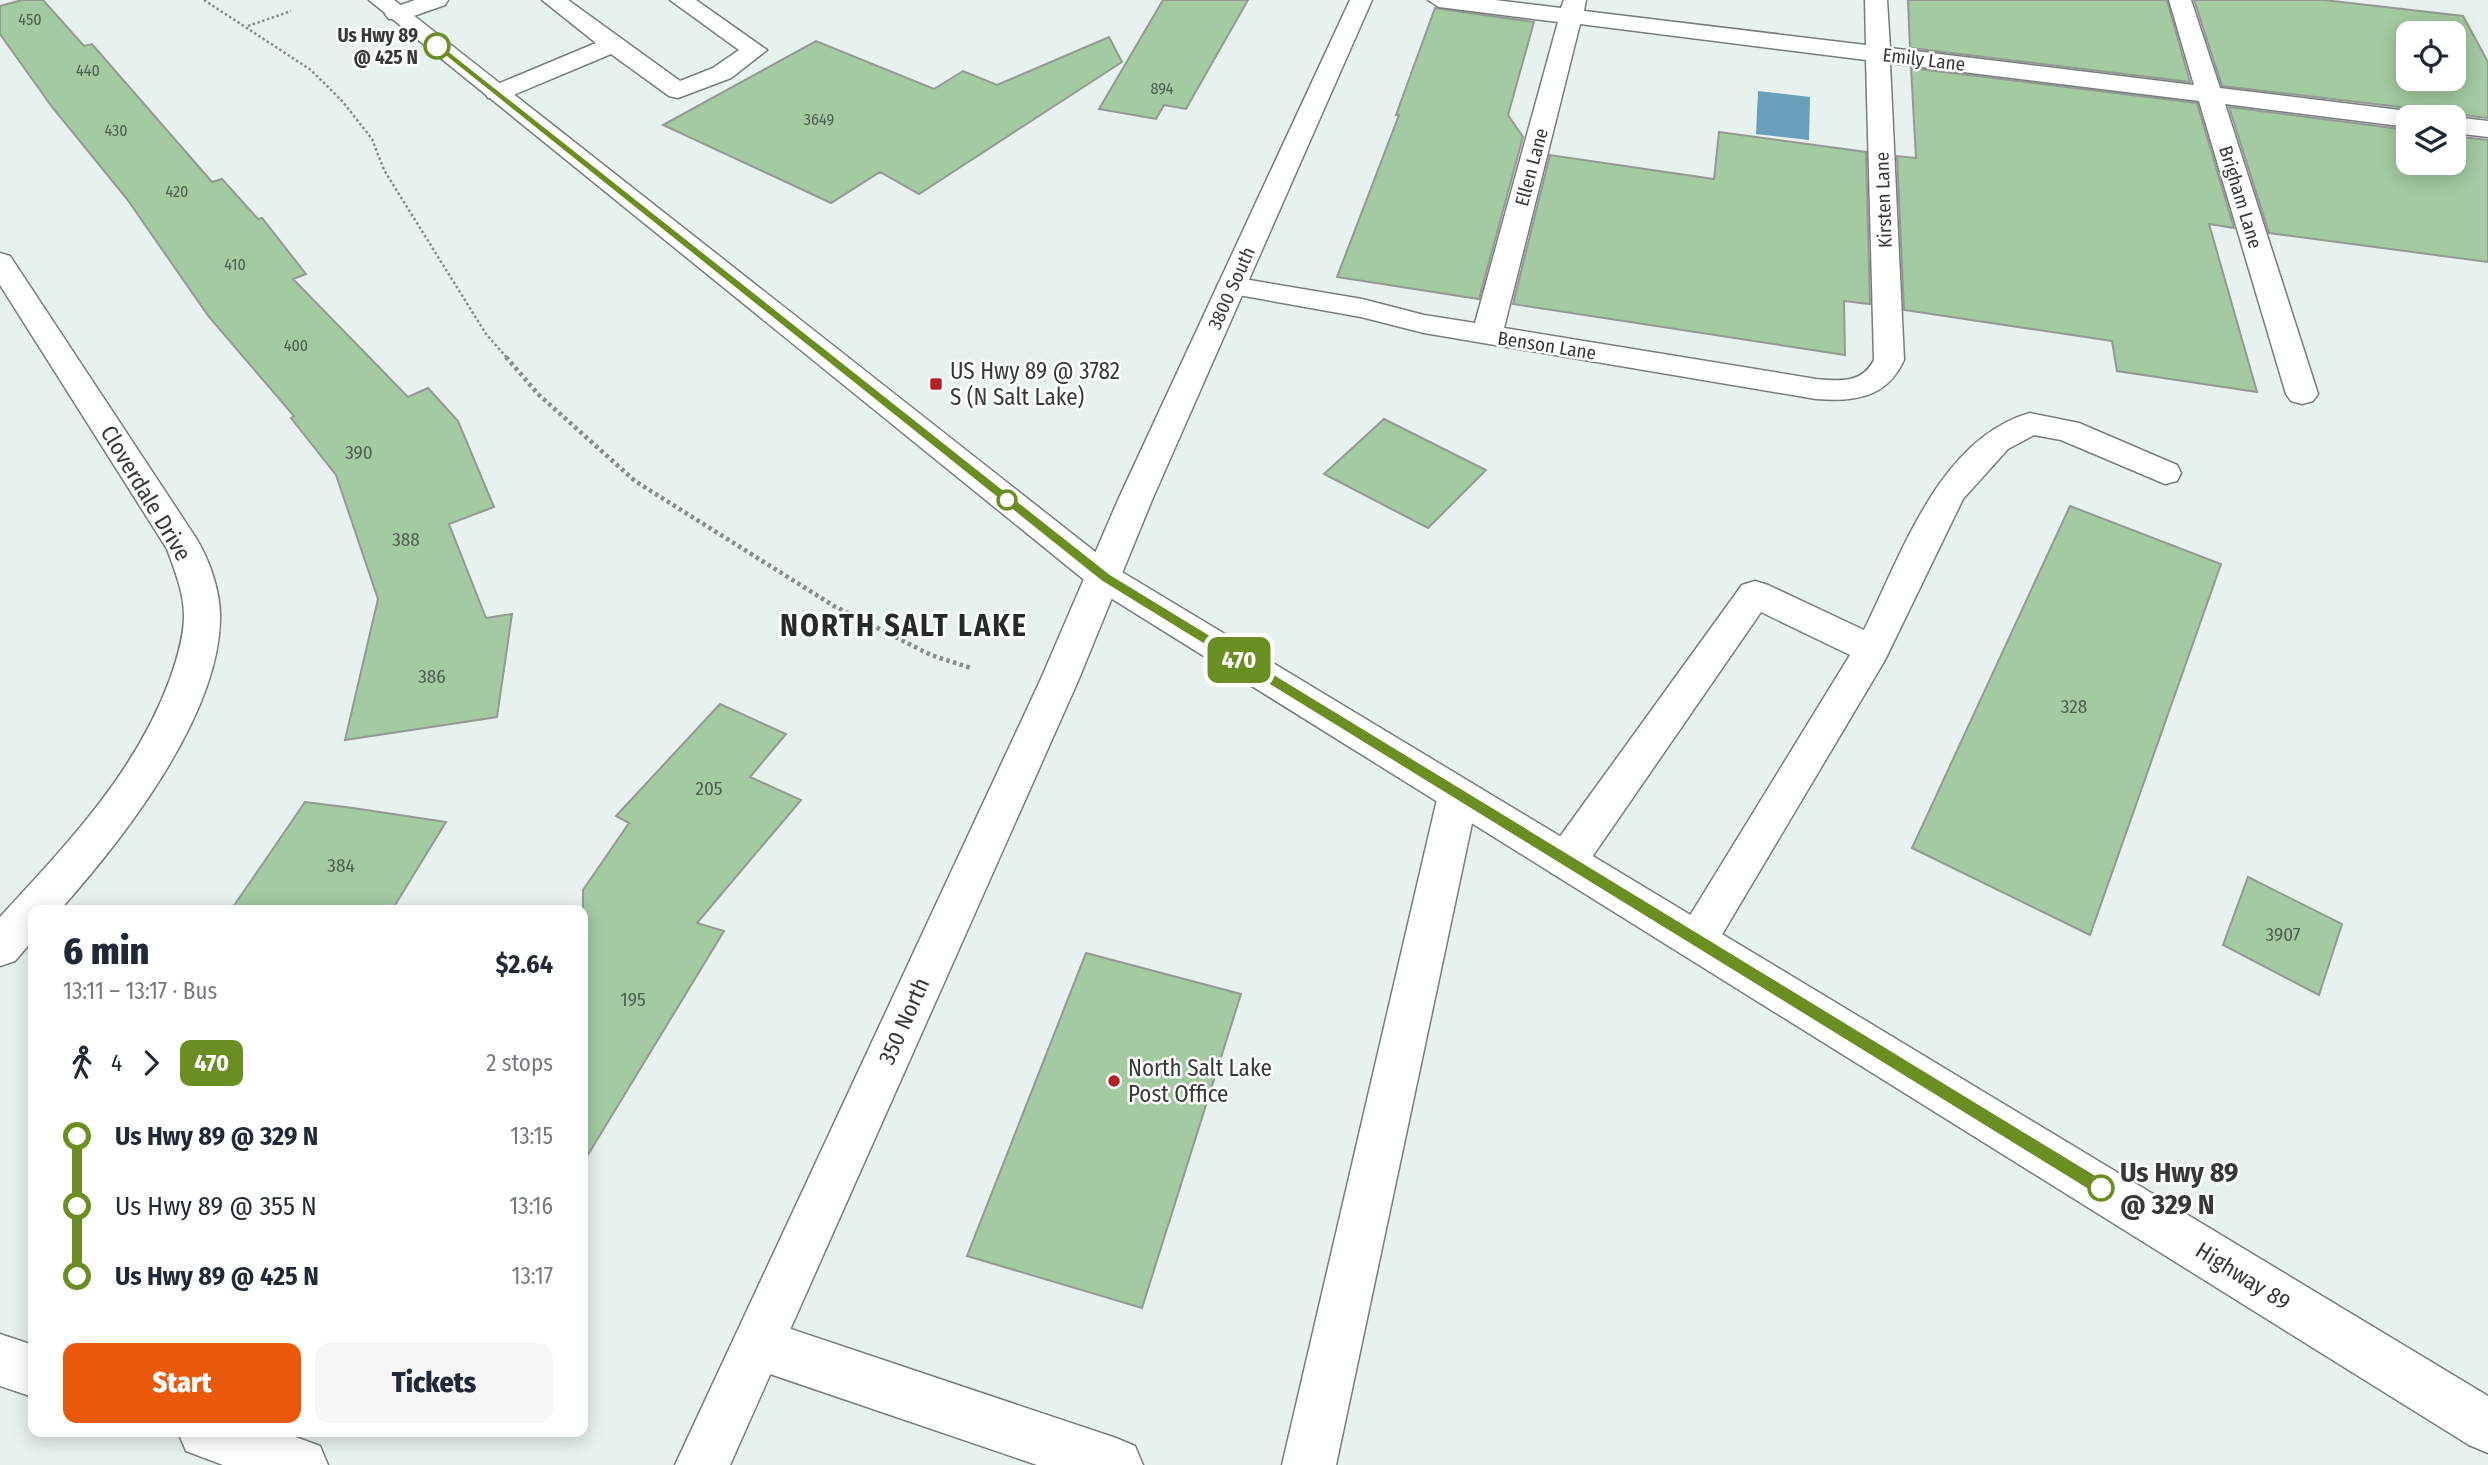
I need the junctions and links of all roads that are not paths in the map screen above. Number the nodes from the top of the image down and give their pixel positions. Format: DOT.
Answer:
graph roads {
  1 [pos="437,0"];
  2 [pos="553,0"];
  3 [pos="681,0"];
  4 [pos="1361,0"];
  5 [pos="1439,0"];
  6 [pos="1877,0"];
  7 [pos="2180,0"];
  8 [pos="388,7"];
  9 [pos="1573,8"];
  10 [pos="614,44"];
  11 [pos="1878,54"];
  12 [pos="497,93"];
  13 [pos="2210,95"];
  14 [pos="2396,118"];
  15 [pos="2466,126"];
  16 [pos="2488,129"];
  17 [pos="0,262"];
  18 [pos="1232,286"];
  19 [pos="1487,335"];
  20 [pos="1863,388"];
  21 [pos="2302,394"];
  22 [pos="2165,473"];
  23 [pos="1105,578"];
  24 [pos="1872,650"];
  25 [pos="1458,795"];
  26 [pos="1566,861"];
  27 [pos="37,905"];
  28 [pos="28,916"];
  29 [pos="1696,940"];
  30 [pos="0,947"];
  31 [pos="758,1343"];
  32 [pos="0,1360"];
  33 [pos="28,1369"];
  34 [pos="2488,1426"];
  35 [pos="220,1437"];
  36 [pos="301,1465"];
  37 [pos="702,1465"];
  38 [pos="1116,1465"];
  39 [pos="1309,1465"];
  1 -- 8 [label="street"];
  2 -- 10 [label="street"];
  3 -- 10 [label="street"];
  4 -- 18 [label="street, 3800 South"];
  5 -- 9 [label="street, Emily Lane"];
  6 -- 11 [label="street, Kirsten Lane"];
  7 -- 13 [label="street, Brigham Lane"];
  8 -- 12 [label="street, Highway 89"];
  9 -- 11 [label="street, Emily Lane"];
  9 -- 19 [label="street, Ellen Lane"];
  10 -- 12 [label="street"];
  11 -- 13 [label="street, Emily Lane"];
  11 -- 20 [label="street, Kirsten Lane"];
  12 -- 23 [label="street, Highway 89"];
  13 -- 14 [label="street, Emily Lane"];
  13 -- 21 [label="street, Brigham Lane"];
  15 -- 16 [label="street"];
  17 -- 27 [label="street, Cloverdale Drive"];
  18 -- 19 [label="street, Benson Lane"];
  18 -- 23 [label="street, 3800 South"];
  19 -- 20 [label="street, Benson Lane"];
  22 -- 24 [label="street"];
  23 -- 25 [label="street, Highway 89"];
  23 -- 31 [label="street, 350 North"];
  24 -- 26 [label="street"];
  24 -- 29 [label="street"];
  25 -- 26 [label="street, Highway 89"];
  25 -- 39 [label="street"];
  26 -- 29 [label="street, Highway 89"];
  28 -- 30 [label="street, Cloverdale Drive"];
  29 -- 34 [label="street, Highway 89"];
  31 -- 37 [label="street, 350 North"];
  31 -- 38 [label="street"];
  32 -- 33 [label="street"];
  35 -- 36 [label="street"];
}
